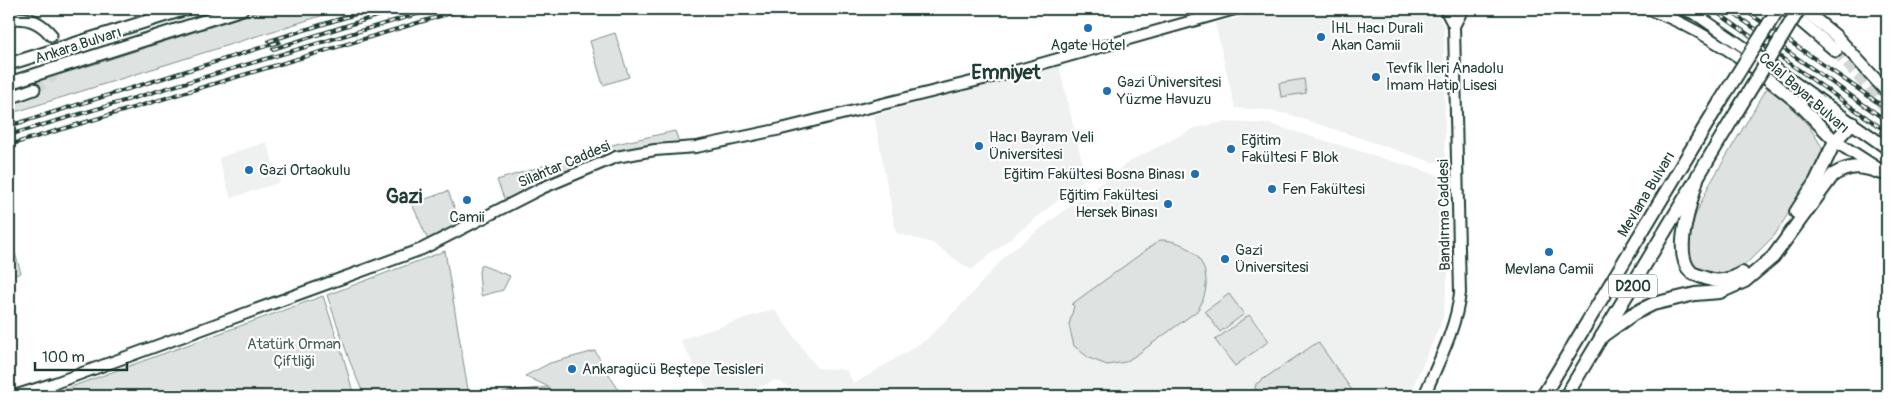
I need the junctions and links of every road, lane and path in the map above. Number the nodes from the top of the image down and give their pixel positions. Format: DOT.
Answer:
graph roads {
  1 [pos="186,9"];
  2 [pos="242,9"];
  3 [pos="1235,9"];
  4 [pos="1445,9"];
  5 [pos="1463,9"];
  6 [pos="1647,9"];
  7 [pos="1683,9"];
  8 [pos="1790,9"];
  9 [pos="9,19"];
  10 [pos="1454,26"];
  11 [pos="51,35"];
  12 [pos="1836,51"];
  13 [pos="1755,62"];
  14 [pos="9,64"];
  15 [pos="9,83"];
  16 [pos="34,89"];
  17 [pos="1887,92"];
  18 [pos="9,98"];
  19 [pos="1852,123"];
  20 [pos="1836,141"];
  21 [pos="1887,148"];
  22 [pos="1886,174"];
  23 [pos="1698,175"];
  24 [pos="1602,336"];
  25 [pos="14,396"];
  26 [pos="1424,396"];
  27 [pos="1543,396"];
  28 [pos="1566,396"];
  1 -- 14 [label="main road, Ankara Bulvarı"];
  2 -- 15 [label="main road, Ankara Bulvarı"];
  3 -- 25 [label="main road, Silahtar Caddesi"];
  4 -- 10 [label="main road, Bandırma Caddesi"];
  5 -- 10 [label="main road, Bandırma Caddesi"];
  6 -- 13 [label="main road, Celal Bayar Bulvarı"];
  7 -- 13 [label="main road, Celal Bayar Bulvarı"];
  8 -- 12 [label="main road"];
  8 -- 17 [label="main road"];
  8 -- 23 [label="highway, D200, bridge"];
  8 -- 27 [label="highway, Mevlana Bulvarı / D200, bridge"];
  9 -- 11 [label="main road"];
  10 -- 26 [label="main road, Bandırma Caddesi"];
  13 -- 19 [label="main road, Celal Bayar Bulvarı"];
  13 -- 20 [label="main road, Celal Bayar Bulvarı"];
  16 -- 18 [label="main road"];
  19 -- 20 [label="highway"];
  19 -- 21 [label="main road, Celal Bayar Bulvarı"];
  20 -- 22 [label="main road, Celal Bayar Bulvarı"];
  20 -- 23 [label="highway"];
  22 -- 24 [label="highway"];
  23 -- 24 [label="highway, D200"];
  24 -- 28 [label="highway, D200"];
}
